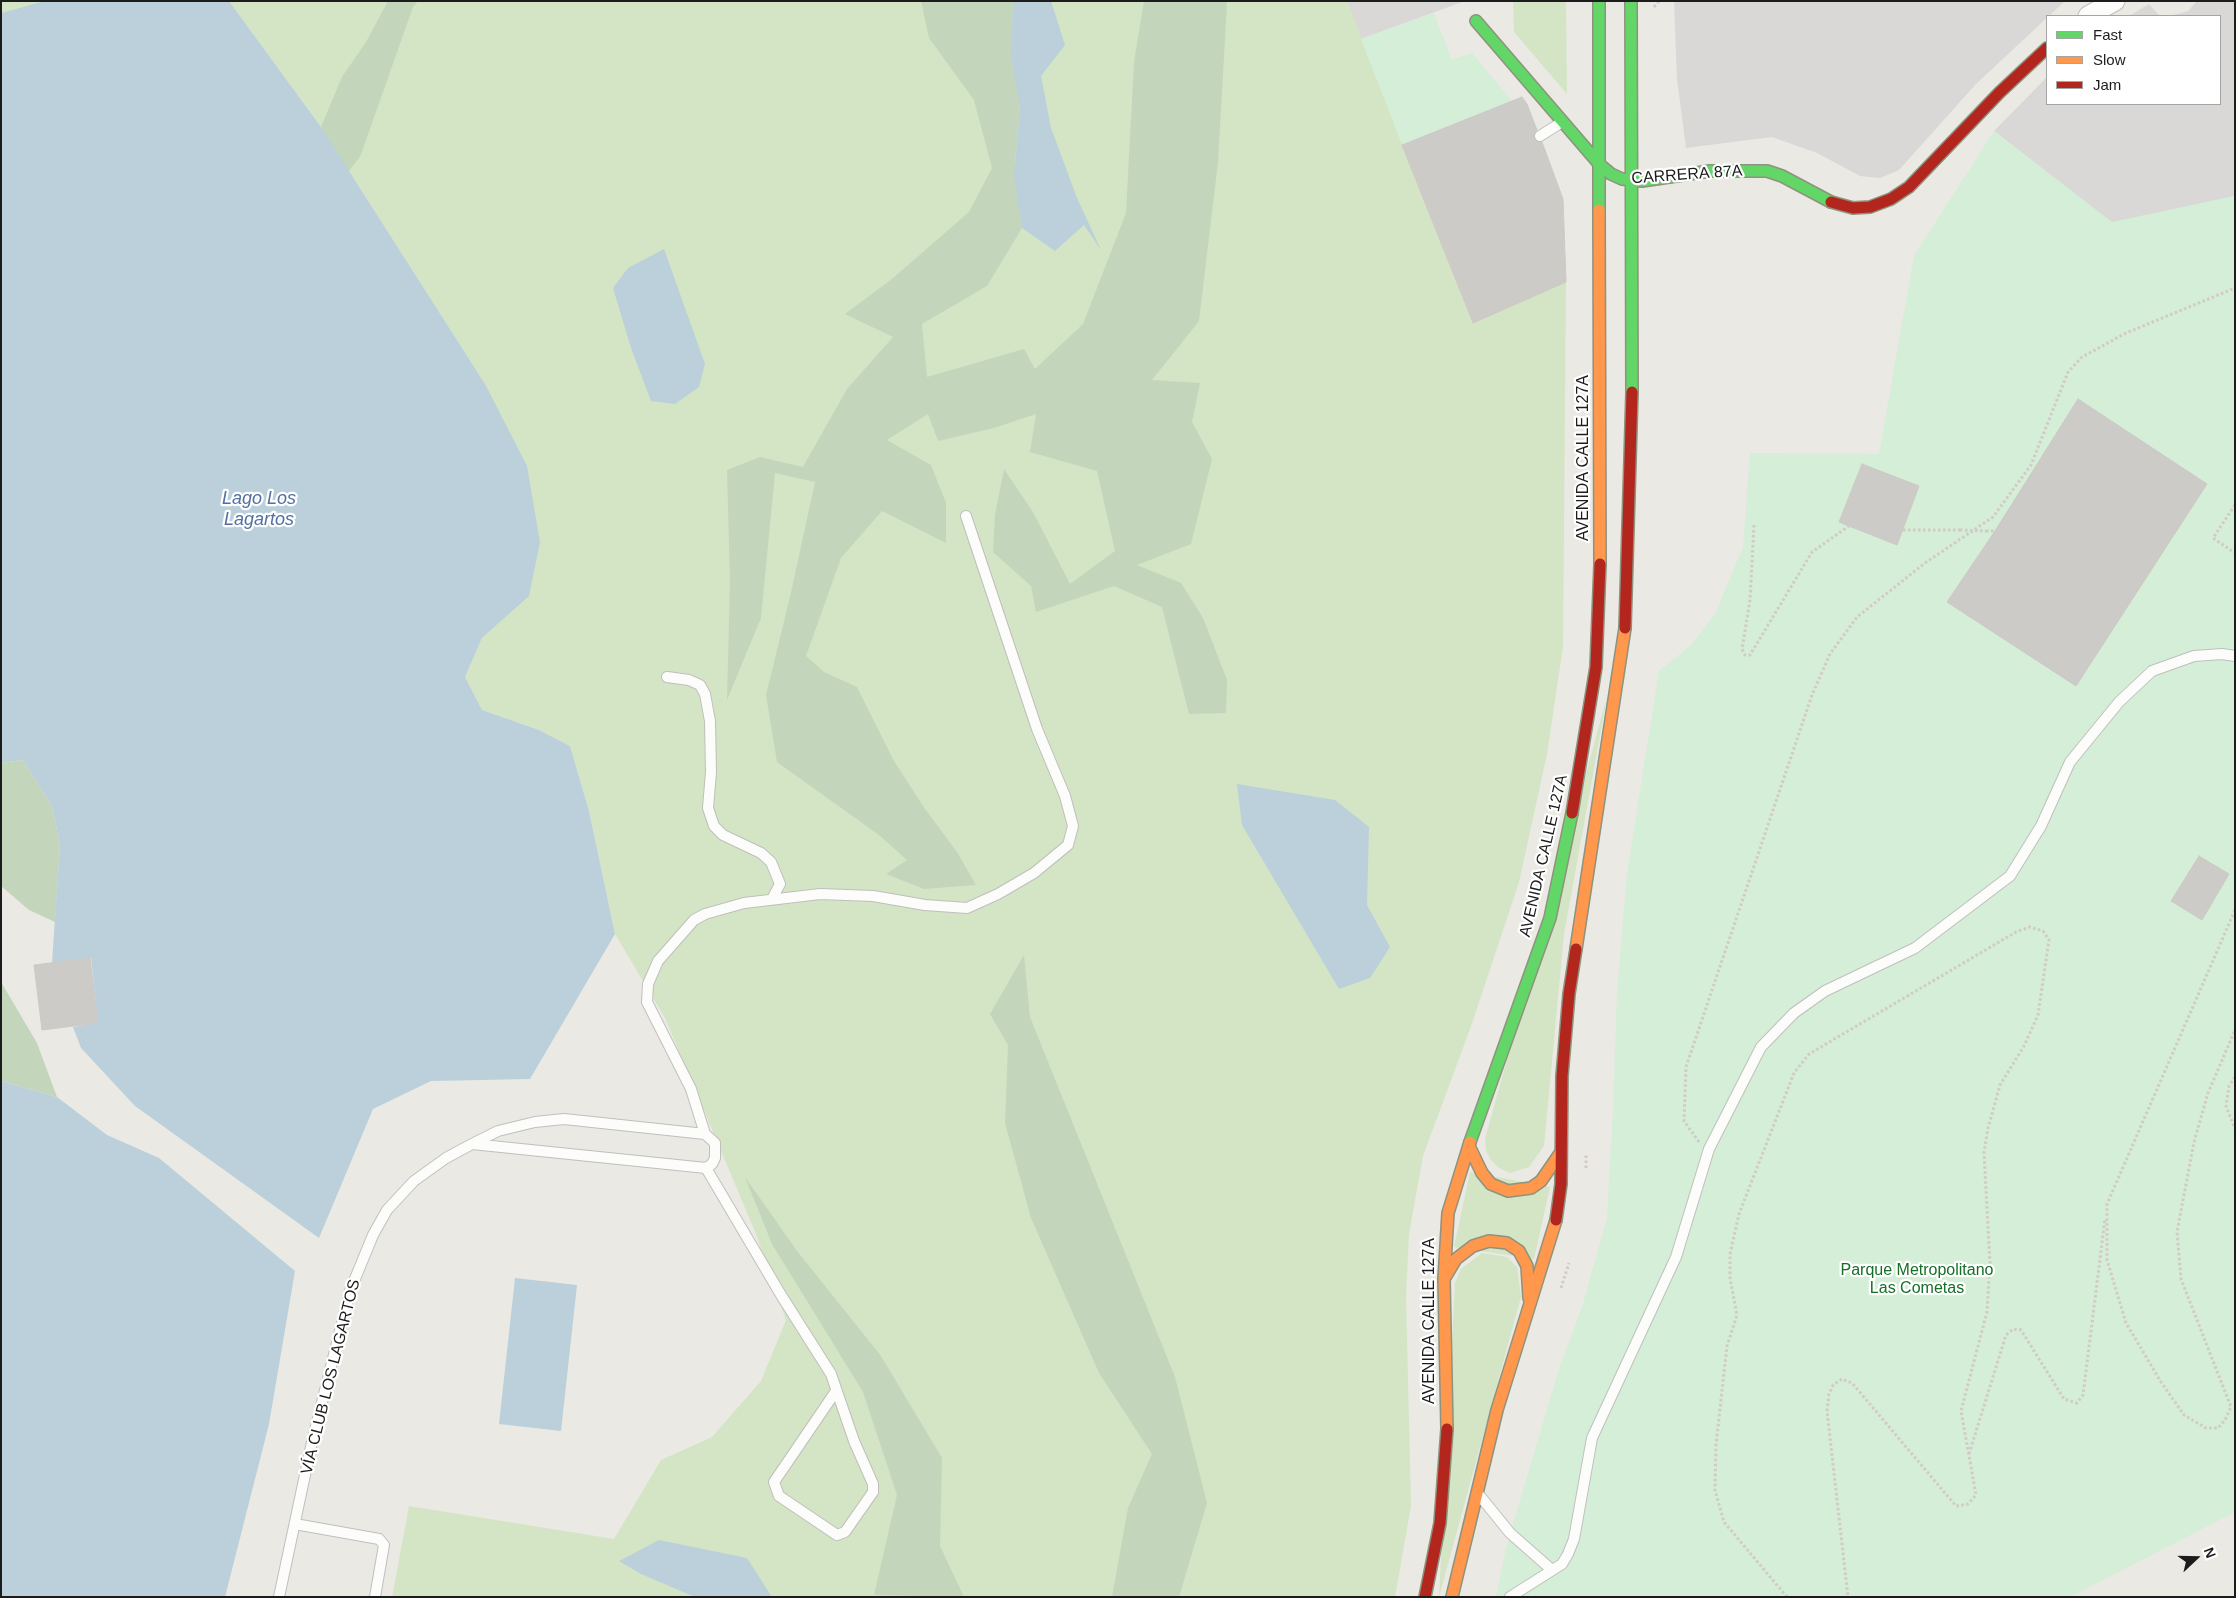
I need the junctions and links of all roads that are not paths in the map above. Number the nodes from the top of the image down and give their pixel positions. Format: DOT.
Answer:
graph roads {
  1 [pos="1599,1"];
  2 [pos="1631,1"];
  3 [pos="2115,1"];
  4 [pos="2090,15"];
  5 [pos="1476,20"];
  6 [pos="2046,49"];
  7 [pos="1562,122"];
  8 [pos="1540,136"];
  9 [pos="1600,165"];
  10 [pos="1633,181"];
  11 [pos="966,516"];
  12 [pos="2235,656"];
  13 [pos="667,677"];
  14 [pos="772,899"];
  15 [pos="705,1134"];
  16 [pos="472,1144"];
  17 [pos="1469,1146"];
  18 [pos="1561,1152"];
  19 [pos="706,1168"];
  20 [pos="1444,1279"];
  21 [pos="1528,1309"];
  22 [pos="836,1391"];
  23 [pos="1476,1491"];
  24 [pos="295,1524"];
  25 [pos="1552,1570"];
  26 [pos="279,1597"];
  27 [pos="375,1597"];
  28 [pos="1425,1597"];
  29 [pos="1452,1597"];
  30 [pos="1510,1597"];
  1 -- 9 [label="main road, AVENIDA CALLE 127A"];
  2 -- 10 [label="main road"];
  3 -- 4 [label="street"];
  5 -- 7 [label="main road, CARRERA 87A"];
  6 -- 10 [label="main road, CARRERA 87A"];
  7 -- 8 [label="lane"];
  7 -- 9 [label="main road, CARRERA 87A"];
  9 -- 10 [label="main road, CARRERA 87A"];
  9 -- 17 [label="main road, AVENIDA CALLE 127A"];
  10 -- 18 [label="main road"];
  11 -- 14 [label="lane"];
  12 -- 25 [label="lane"];
  13 -- 14 [label="lane"];
  14 -- 15 [label="lane"];
  15 -- 16 [label="lane, VÍA CLUB LOS LAGARTOS"];
  15 -- 19 [label="lane"];
  16 -- 19 [label="lane"];
  16 -- 24 [label="lane, VÍA CLUB LOS LAGARTOS"];
  17 -- 18 [label="main road"];
  17 -- 20 [label="main road, AVENIDA CALLE 127A"];
  18 -- 21 [label="main road"];
  19 -- 22 [label="lane"];
  20 -- 21 [label="main road"];
  20 -- 28 [label="main road, AVENIDA CALLE 127A"];
  21 -- 23 [label="main road"];
  22 -- 22 [label="lane"];
  23 -- 25 [label="lane"];
  23 -- 29 [label="main road"];
  24 -- 26 [label="lane, VÍA CLUB LOS LAGARTOS"];
  24 -- 27 [label="lane"];
  25 -- 30 [label="lane"];
}
